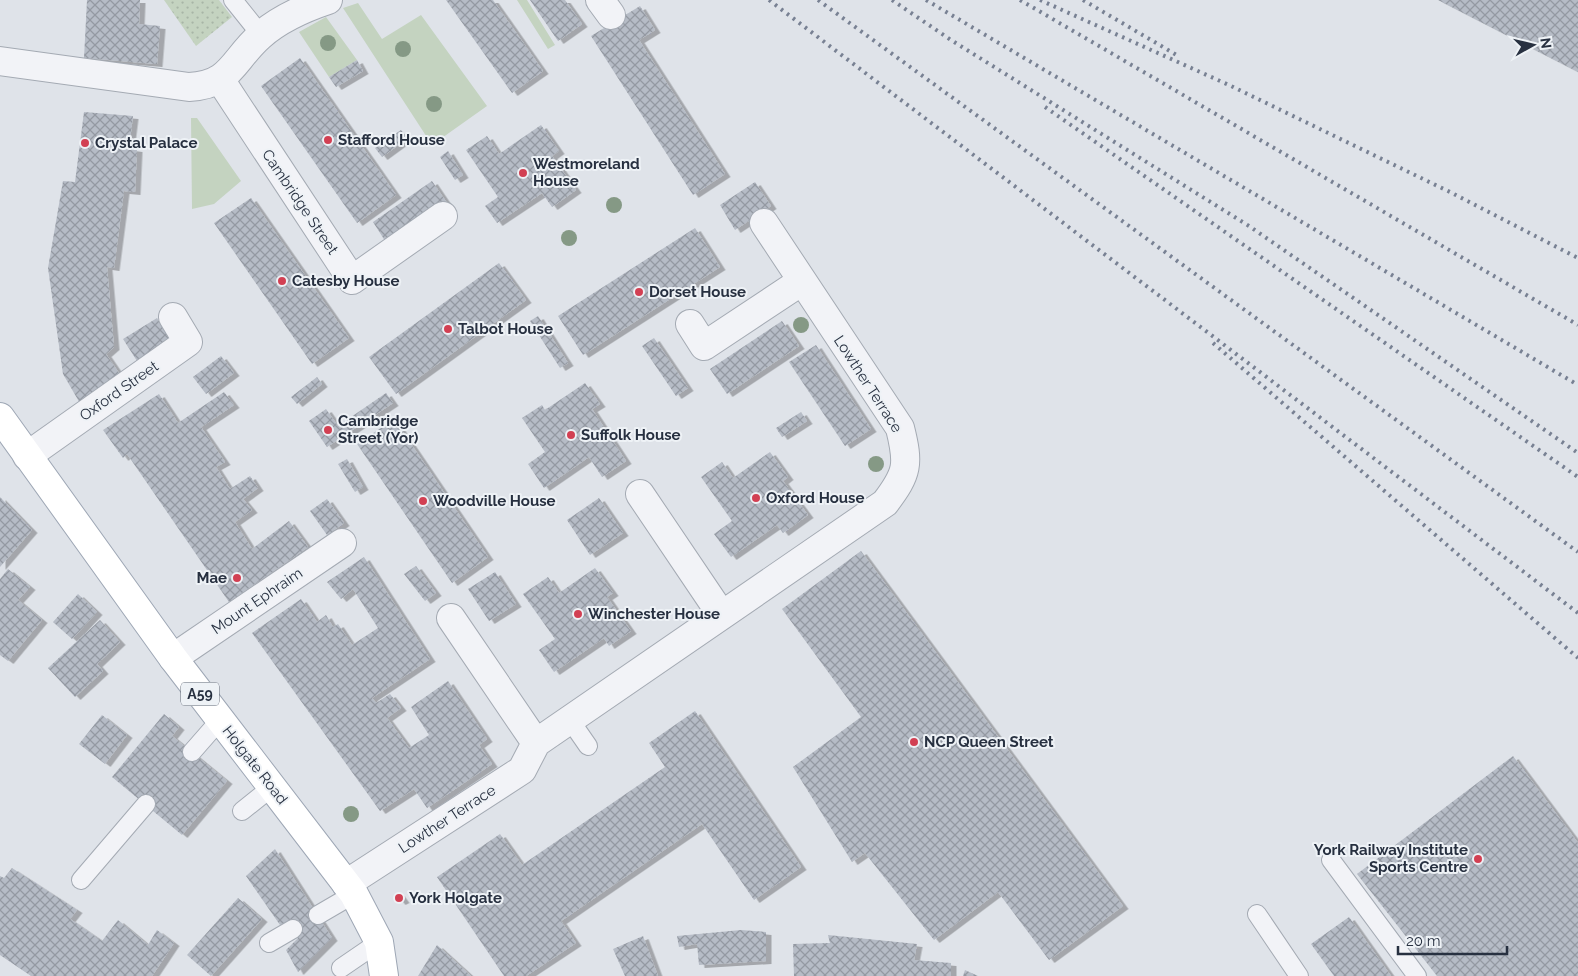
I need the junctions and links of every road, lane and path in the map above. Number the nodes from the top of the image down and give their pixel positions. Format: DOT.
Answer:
graph roads {
  1 [pos="233,0"];
  2 [pos="328,0"];
  3 [pos="261,35"];
  4 [pos="0,62"];
  5 [pos="221,81"];
  6 [pos="443,216"];
  7 [pos="764,223"];
  8 [pos="802,281"];
  9 [pos="173,318"];
  10 [pos="690,324"];
  11 [pos="0,417"];
  12 [pos="27,456"];
  13 [pos="640,494"];
  14 [pos="342,543"];
  15 [pos="721,614"];
  16 [pos="451,618"];
  17 [pos="173,658"];
  18 [pos="220,720"];
  19 [pos="570,720"];
  20 [pos="536,743"];
  21 [pos="588,746"];
  22 [pos="192,752"];
  23 [pos="272,787"];
  24 [pos="146,804"];
  25 [pos="242,811"];
  26 [pos="1331,860"];
  27 [pos="81,880"];
  28 [pos="350,889"];
  29 [pos="1256,914"];
  30 [pos="318,915"];
  31 [pos="293,929"];
  32 [pos="379,942"];
  33 [pos="269,943"];
  34 [pos="341,968"];
  35 [pos="384,976"];
  36 [pos="1299,976"];
  37 [pos="1417,976"];
  1 -- 3 [label="lane"];
  2 -- 3 [label="street"];
  3 -- 5 [label="street"];
  4 -- 5 [label="street"];
  5 -- 6 [label="street, Cambridge Street"];
  7 -- 8 [label="street, Lowther Terrace"];
  8 -- 10 [label="street"];
  8 -- 15 [label="street, Lowther Terrace"];
  9 -- 12 [label="street, Oxford Street"];
  11 -- 12 [label="main road, Holgate Road / A59"];
  12 -- 17 [label="main road, Holgate Road / A59"];
  13 -- 15 [label="street"];
  14 -- 17 [label="street, Mount Ephraim"];
  15 -- 19 [label="street, Lowther Terrace"];
  16 -- 20 [label="street"];
  17 -- 18 [label="main road, Holgate Road / A59"];
  18 -- 22 [label="lane"];
  18 -- 23 [label="main road, Holgate Road / A59"];
  19 -- 20 [label="street, Lowther Terrace"];
  19 -- 21 [label="lane"];
  20 -- 28 [label="street, Lowther Terrace"];
  23 -- 25 [label="lane"];
  23 -- 28 [label="main road, Holgate Road / A59"];
  24 -- 27 [label="lane"];
  26 -- 37 [label="lane"];
  28 -- 30 [label="lane"];
  28 -- 32 [label="main road, Holgate Road / A59"];
  29 -- 36 [label="lane"];
  31 -- 33 [label="lane"];
  32 -- 34 [label="lane"];
  32 -- 35 [label="main road, Holgate Road / A59"];
}
